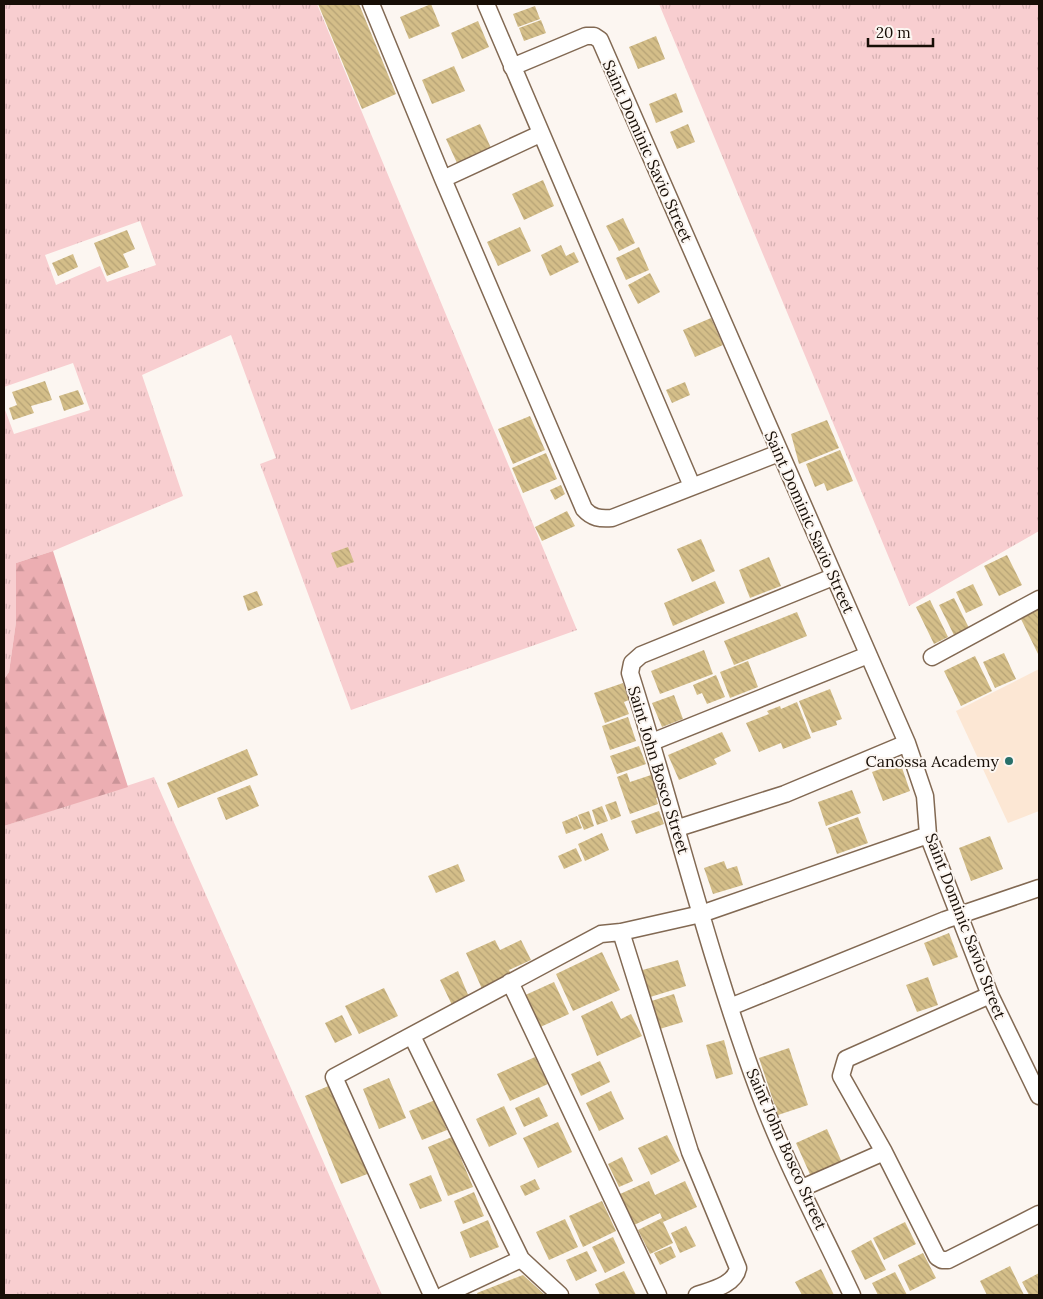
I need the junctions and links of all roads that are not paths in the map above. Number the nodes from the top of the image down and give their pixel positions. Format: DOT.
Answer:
graph roads {
  1 [pos="371,4"];
  2 [pos="486,4"];
  3 [pos="512,67"];
  4 [pos="540,134"];
  5 [pos="442,179"];
  6 [pos="779,453"];
  7 [pos="692,486"];
  8 [pos="833,577"];
  9 [pos="1039,599"];
  10 [pos="868,655"];
  11 [pos="932,657"];
  12 [pos="652,742"];
  13 [pos="907,743"];
  14 [pos="678,828"];
  15 [pos="928,835"];
  16 [pos="1039,888"];
  17 [pos="701,914"];
  18 [pos="959,916"];
  19 [pos="621,932"];
  20 [pos="510,982"];
  21 [pos="990,995"];
  22 [pos="730,1008"];
  23 [pos="412,1036"];
  24 [pos="1039,1096"];
  25 [pos="884,1152"];
  26 [pos="802,1188"];
  27 [pos="1039,1214"];
  28 [pos="521,1259"];
  29 [pos="432,1295"];
  30 [pos="444,1295"];
  31 [pos="560,1295"];
  32 [pos="658,1295"];
  33 [pos="697,1295"];
  34 [pos="852,1295"];
  1 -- 5 [label="street"];
  2 -- 3 [label="street"];
  3 -- 4 [label="street"];
  3 -- 6 [label="street, Saint Dominic Savio Street"];
  4 -- 5 [label="street"];
  4 -- 7 [label="street"];
  5 -- 7 [label="street"];
  6 -- 7 [label="street"];
  6 -- 8 [label="street, Saint Dominic Savio Street"];
  8 -- 10 [label="street, Saint Dominic Savio Street"];
  8 -- 12 [label="street, Saint John Bosco Street"];
  9 -- 11 [label="street"];
  10 -- 12 [label="street"];
  10 -- 13 [label="street, Saint Dominic Savio Street"];
  12 -- 14 [label="street, Saint John Bosco Street"];
  13 -- 14 [label="street"];
  13 -- 15 [label="street, Saint Dominic Savio Street"];
  14 -- 17 [label="street, Saint John Bosco Street"];
  15 -- 17 [label="street"];
  15 -- 18 [label="street, Saint Dominic Savio Street"];
  16 -- 18 [label="street"];
  17 -- 19 [label="street"];
  17 -- 22 [label="street, Saint John Bosco Street"];
  18 -- 21 [label="street, Saint Dominic Savio Street"];
  18 -- 22 [label="street"];
  19 -- 20 [label="street"];
  19 -- 33 [label="street"];
  20 -- 23 [label="street"];
  20 -- 32 [label="street"];
  21 -- 24 [label="street, Saint Dominic Savio Street"];
  21 -- 25 [label="street"];
  22 -- 26 [label="street, Saint John Bosco Street"];
  23 -- 28 [label="street"];
  23 -- 29 [label="street"];
  25 -- 26 [label="street"];
  25 -- 27 [label="street"];
  26 -- 34 [label="street, Saint John Bosco Street"];
  28 -- 30 [label="street"];
  28 -- 31 [label="street"];
}
